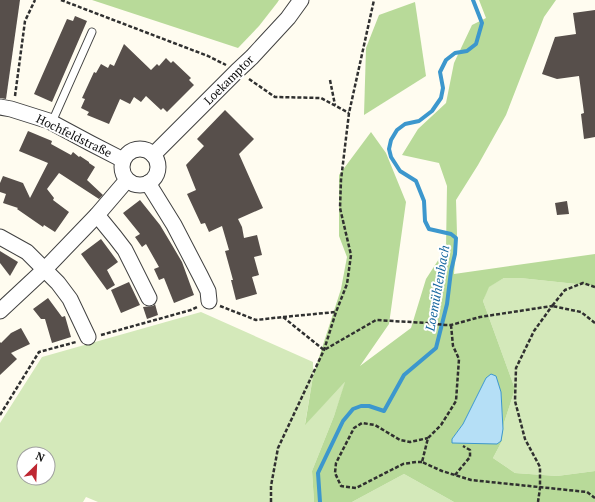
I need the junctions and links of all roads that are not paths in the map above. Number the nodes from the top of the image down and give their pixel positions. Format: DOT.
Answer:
graph roads {
  1 [pos="301,0"];
  2 [pos="92,32"];
  3 [pos="6,108"];
  4 [pos="52,122"];
  5 [pos="153,155"];
  6 [pos="123,160"];
  7 [pos="127,180"];
  8 [pos="148,183"];
  9 [pos="96,216"];
  10 [pos="0,237"];
  11 [pos="45,269"];
  12 [pos="149,298"];
  13 [pos="209,301"];
  14 [pos="0,311"];
  15 [pos="88,337"];
  1 -- 5 [label="street, Loekamptor"];
  2 -- 4 [label="lane"];
  3 -- 4 [label="street, Hochfeldstraße"];
  4 -- 6 [label="street, Hochfeldstraße"];
  5 -- 6 [label="street"];
  5 -- 8 [label="street"];
  6 -- 7 [label="street"];
  7 -- 8 [label="street"];
  7 -- 9 [label="street"];
  8 -- 13 [label="street"];
  9 -- 11 [label="street"];
  9 -- 12 [label="street"];
  10 -- 11 [label="street"];
  11 -- 14 [label="street"];
  11 -- 15 [label="street"];
}
